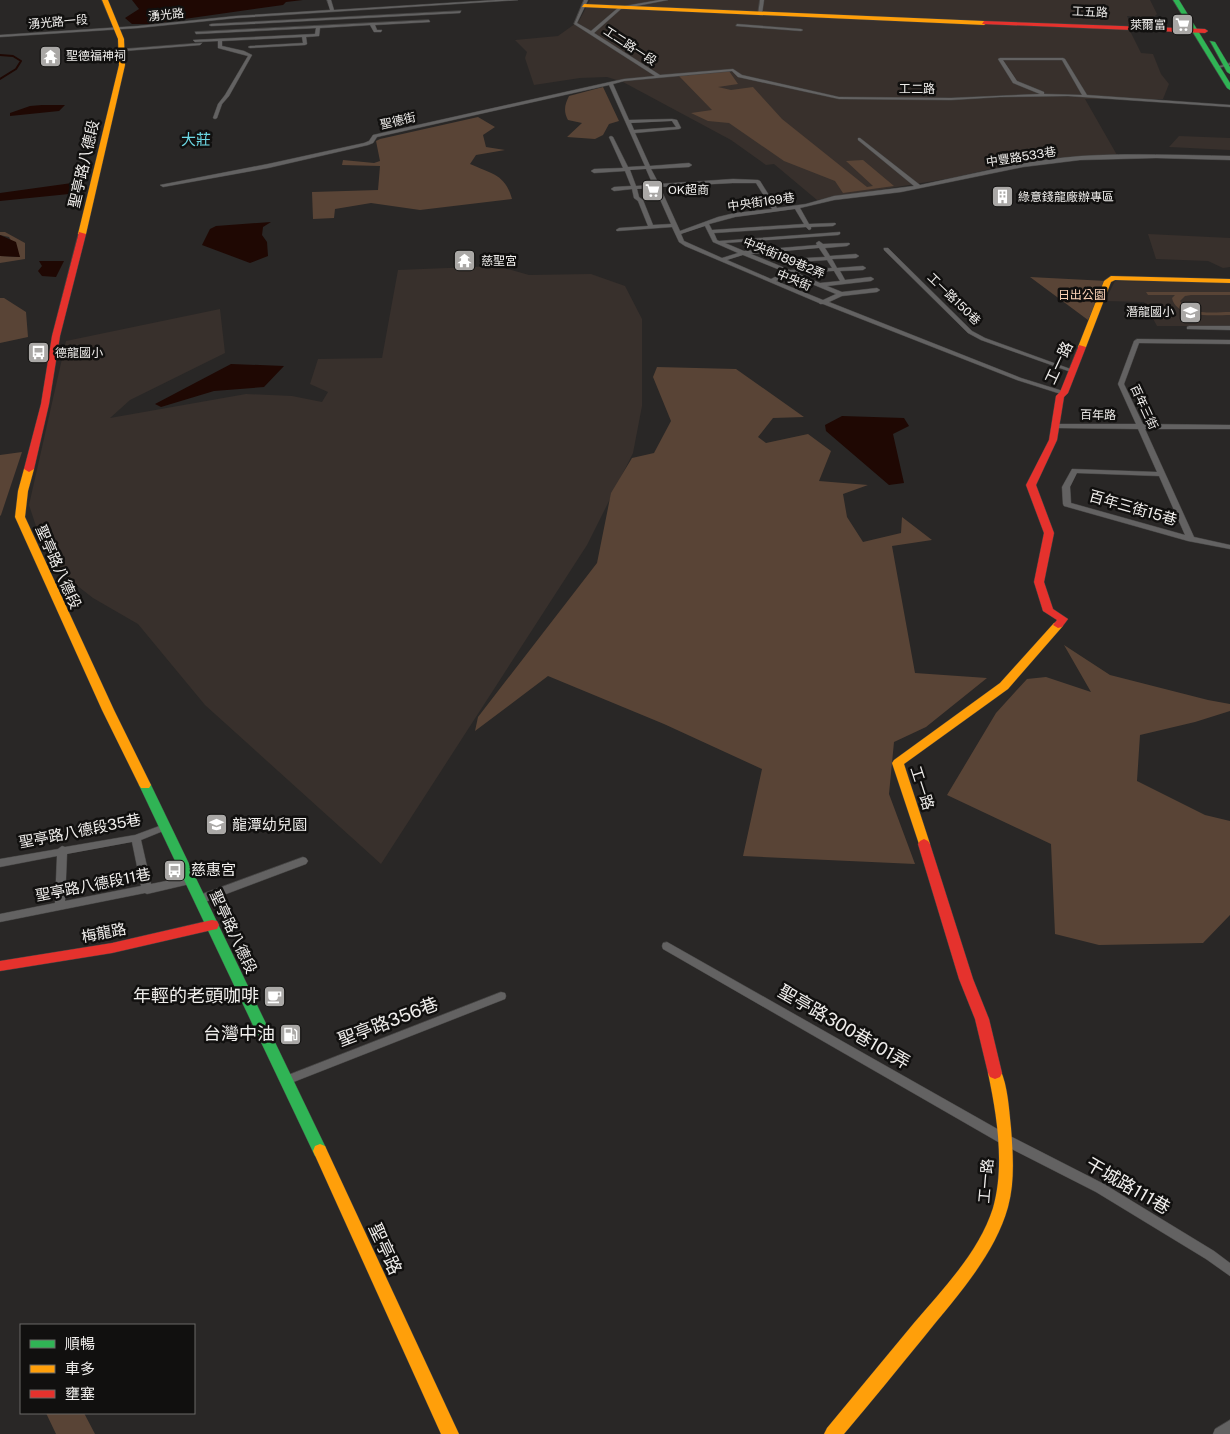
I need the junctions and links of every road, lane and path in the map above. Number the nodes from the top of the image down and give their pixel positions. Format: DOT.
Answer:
graph roads {
  1 [pos="105,0"];
  2 [pos="329,0"];
  3 [pos="516,0"];
  4 [pos="666,0"];
  5 [pos="762,0"];
  6 [pos="585,3"];
  7 [pos="1183,4"];
  8 [pos="620,8"];
  9 [pos="361,9"];
  10 [pos="332,10"];
  11 [pos="460,12"];
  12 [pos="280,14"];
  13 [pos="741,14"];
  14 [pos="760,14"];
  15 [pos="361,17"];
  16 [pos="429,21"];
  17 [pos="280,22"];
  18 [pos="197,24"];
  19 [pos="363,24"];
  20 [pos="372,24"];
  21 [pos="318,27"];
  22 [pos="118,28"];
  23 [pos="280,29"];
  24 [pos="381,30"];
  25 [pos="801,30"];
  26 [pos="1201,30"];
  27 [pos="196,33"];
  28 [pos="592,33"];
  29 [pos="0,36"];
  30 [pos="280,36"];
  31 [pos="304,36"];
  32 [pos="220,41"];
  33 [pos="195,43"];
  34 [pos="250,47"];
  35 [pos="124,50"];
  36 [pos="1226,67"];
  37 [pos="658,76"];
  38 [pos="610,83"];
  39 [pos="1230,88"];
  40 [pos="1046,95"];
  41 [pos="1085,96"];
  42 [pos="1230,106"];
  43 [pos="215,118"];
  44 [pos="628,122"];
  45 [pos="632,132"];
  46 [pos="611,137"];
  47 [pos="860,139"];
  48 [pos="620,153"];
  49 [pos="1230,158"];
  50 [pos="689,165"];
  51 [pos="648,167"];
  52 [pos="626,168"];
  53 [pos="594,171"];
  54 [pos="163,186"];
  55 [pos="918,186"];
  56 [pos="657,187"];
  57 [pos="635,188"];
  58 [pos="614,189"];
  59 [pos="818,203"];
  60 [pos="796,207"];
  61 [pos="776,210"];
  62 [pos="706,223"];
  63 [pos="833,224"];
  64 [pos="675,225"];
  65 [pos="807,225"];
  66 [pos="651,226"];
  67 [pos="767,228"];
  68 [pos="619,230"];
  69 [pos="712,232"];
  70 [pos="678,233"];
  71 [pos="838,233"];
  72 [pos="814,235"];
  73 [pos="773,238"];
  74 [pos="718,242"];
  75 [pos="847,244"];
  76 [pos="821,247"];
  77 [pos="886,248"];
  78 [pos="779,250"];
  79 [pos="744,253"];
  80 [pos="856,256"];
  81 [pos="828,258"];
  82 [pos="721,260"];
  83 [pos="786,261"];
  84 [pos="864,268"];
  85 [pos="836,270"];
  86 [pos="791,272"];
  87 [pos="871,279"];
  88 [pos="770,281"];
  89 [pos="843,281"];
  90 [pos="1230,281"];
  91 [pos="818,285"];
  92 [pos="877,290"];
  93 [pos="841,294"];
  94 [pos="822,303"];
  95 [pos="1189,328"];
  96 [pos="1230,328"];
  97 [pos="1200,342"];
  98 [pos="1230,342"];
  99 [pos="1073,371"];
  100 [pos="1064,393"];
  101 [pos="1056,426"];
  102 [pos="1141,426"];
  103 [pos="1230,427"];
  104 [pos="1161,474"];
  105 [pos="1191,539"];
  106 [pos="1230,547"];
  107 [pos="165,828"];
  108 [pos="136,838"];
  109 [pos="62,850"];
  110 [pos="302,861"];
  111 [pos="0,863"];
  112 [pos="190,880"];
  113 [pos="147,890"];
  114 [pos="202,898"];
  115 [pos="60,907"];
  116 [pos="0,918"];
  117 [pos="212,925"];
  118 [pos="666,946"];
  119 [pos="0,966"];
  120 [pos="501,996"];
  121 [pos="287,1080"];
  122 [pos="1004,1139"];
  123 [pos="1230,1270"];
  124 [pos="1230,1427"];
  125 [pos="450,1434"];
  126 [pos="833,1434"];
  127 [pos="1220,1434"];
  1 -- 22 [label="street, 聖亭路八德段"];
  2 -- 10 [label="street"];
  3 -- 9 [label="street, 湧光路"];
  4 -- 8 [label="street, 工二路一段"];
  5 -- 14 [label="street"];
  6 -- 8 [label="street, 工五路"];
  6 -- 28 [label="street, 工二路一段"];
  7 -- 26 [label="street"];
  8 -- 13 [label="street, 工五路"];
  8 -- 28 [label="street, 工二路一段"];
  9 -- 10 [label="street, 湧光路"];
  9 -- 15 [label="street"];
  10 -- 12 [label="street, 湧光路"];
  11 -- 15 [label="street"];
  12 -- 17 [label="street"];
  12 -- 18 [label="street, 湧光路"];
  13 -- 14 [label="street, 工五路"];
  13 -- 25 [label="street"];
  14 -- 26 [label="street, 工五路"];
  15 -- 17 [label="street"];
  15 -- 19 [label="street"];
  16 -- 20 [label="street"];
  17 -- 18 [label="street"];
  17 -- 23 [label="street"];
  18 -- 22 [label="street, 湧光路"];
  18 -- 27 [label="street"];
  19 -- 20 [label="street"];
  19 -- 21 [label="street"];
  20 -- 24 [label="street"];
  21 -- 23 [label="street"];
  21 -- 31 [label="street"];
  22 -- 29 [label="street, 湧光路一段"];
  22 -- 35 [label="street, 聖亭路八德段"];
  23 -- 27 [label="street"];
  23 -- 30 [label="street"];
  26 -- 36 [label="street"];
  27 -- 33 [label="street"];
  28 -- 37 [label="street, 工二路一段"];
  30 -- 31 [label="street"];
  30 -- 32 [label="street"];
  31 -- 34 [label="street"];
  32 -- 33 [label="street"];
  32 -- 43 [label="street"];
  33 -- 35 [label="street"];
  35 -- 107 [label="street, 聖亭路八德段"];
  36 -- 39 [label="street"];
  37 -- 38 [label="street, 工二路"];
  37 -- 40 [label="street, 工二路"];
  38 -- 44 [label="street, 中央街"];
  38 -- 54 [label="street, 聖德街"];
  40 -- 41 [label="street, 工二路"];
  40 -- 41 [label="street"];
  41 -- 42 [label="street, 工二路"];
  44 -- 45 [label="street, 中央街"];
  44 -- 45 [label="street"];
  45 -- 51 [label="street, 中央街"];
  46 -- 48 [label="street"];
  47 -- 55 [label="street"];
  48 -- 52 [label="street"];
  49 -- 55 [label="street, 中豐路533巷"];
  50 -- 51 [label="street"];
  51 -- 52 [label="street"];
  51 -- 56 [label="street, 中央街"];
  52 -- 53 [label="street"];
  52 -- 57 [label="street"];
  55 -- 59 [label="street, 中豐路533巷"];
  56 -- 57 [label="street"];
  56 -- 61 [label="street"];
  56 -- 64 [label="street, 中央街"];
  57 -- 58 [label="street"];
  57 -- 66 [label="street"];
  59 -- 60 [label="street, 中央街169巷"];
  60 -- 61 [label="street, 中央街169巷"];
  60 -- 65 [label="street"];
  61 -- 62 [label="street, 中央街169巷"];
  62 -- 69 [label="street"];
  62 -- 70 [label="street, 中央街169巷"];
  63 -- 65 [label="street"];
  64 -- 66 [label="street"];
  64 -- 70 [label="street, 中央街"];
  65 -- 67 [label="street"];
  65 -- 72 [label="street"];
  66 -- 68 [label="street"];
  67 -- 69 [label="street"];
  67 -- 73 [label="street"];
  69 -- 74 [label="street"];
  70 -- 82 [label="street, 中央街"];
  71 -- 72 [label="street"];
  72 -- 73 [label="street"];
  72 -- 76 [label="street"];
  73 -- 74 [label="street"];
  73 -- 78 [label="street"];
  74 -- 79 [label="street, 中央街189巷2弄"];
  75 -- 76 [label="street"];
  76 -- 78 [label="street"];
  76 -- 81 [label="street"];
  77 -- 99 [label="street, 工一路150巷"];
  78 -- 79 [label="street"];
  78 -- 83 [label="street"];
  79 -- 82 [label="street"];
  79 -- 86 [label="street, 中央街189巷2弄"];
  80 -- 81 [label="street"];
  81 -- 83 [label="street"];
  81 -- 85 [label="street"];
  82 -- 88 [label="street, 中央街"];
  83 -- 86 [label="street"];
  84 -- 85 [label="street"];
  85 -- 86 [label="street"];
  85 -- 89 [label="street"];
  86 -- 88 [label="street"];
  86 -- 91 [label="street, 中央街189巷2弄"];
  87 -- 89 [label="street"];
  88 -- 94 [label="street, 中央街"];
  89 -- 91 [label="street"];
  90 -- 99 [label="street, 工一路"];
  91 -- 93 [label="street, 中央街189巷2弄"];
  92 -- 93 [label="street"];
  93 -- 94 [label="street"];
  94 -- 100 [label="street, 中央街"];
  95 -- 96 [label="street"];
  97 -- 98 [label="street"];
  97 -- 102 [label="street, 百年三街"];
  99 -- 100 [label="street, 工一路"];
  100 -- 101 [label="street, 工一路"];
  101 -- 102 [label="street, 百年路"];
  101 -- 122 [label="street, 工一路"];
  102 -- 103 [label="street, 百年路"];
  102 -- 104 [label="street, 百年三街"];
  104 -- 105 [label="street, 百年三街"];
  104 -- 105 [label="street, 百年三街15巷"];
  105 -- 106 [label="street"];
  107 -- 108 [label="street, 聖亭路八德段35巷"];
  107 -- 112 [label="street, 聖亭路八德段"];
  108 -- 109 [label="street, 聖亭路八德段35巷"];
  108 -- 113 [label="street"];
  109 -- 111 [label="street, 聖亭路八德段35巷"];
  109 -- 115 [label="street"];
  110 -- 114 [label="street"];
  112 -- 113 [label="street, 聖亭路八德段11巷"];
  112 -- 114 [label="street, 聖亭路八德段"];
  113 -- 115 [label="street, 聖亭路八德段11巷"];
  114 -- 117 [label="street, 聖亭路八德段"];
  115 -- 116 [label="street, 聖亭路八德段11巷"];
  117 -- 119 [label="street, 梅龍路"];
  117 -- 121 [label="street, 聖亭路八德段"];
  118 -- 122 [label="street, 聖亭路300巷101弄"];
  120 -- 121 [label="street, 聖亭路356巷"];
  121 -- 125 [label="street, 聖亭路"];
  122 -- 123 [label="street, 干城路111巷"];
  122 -- 126 [label="street, 工一路"];
  124 -- 127 [label="street"];
}
